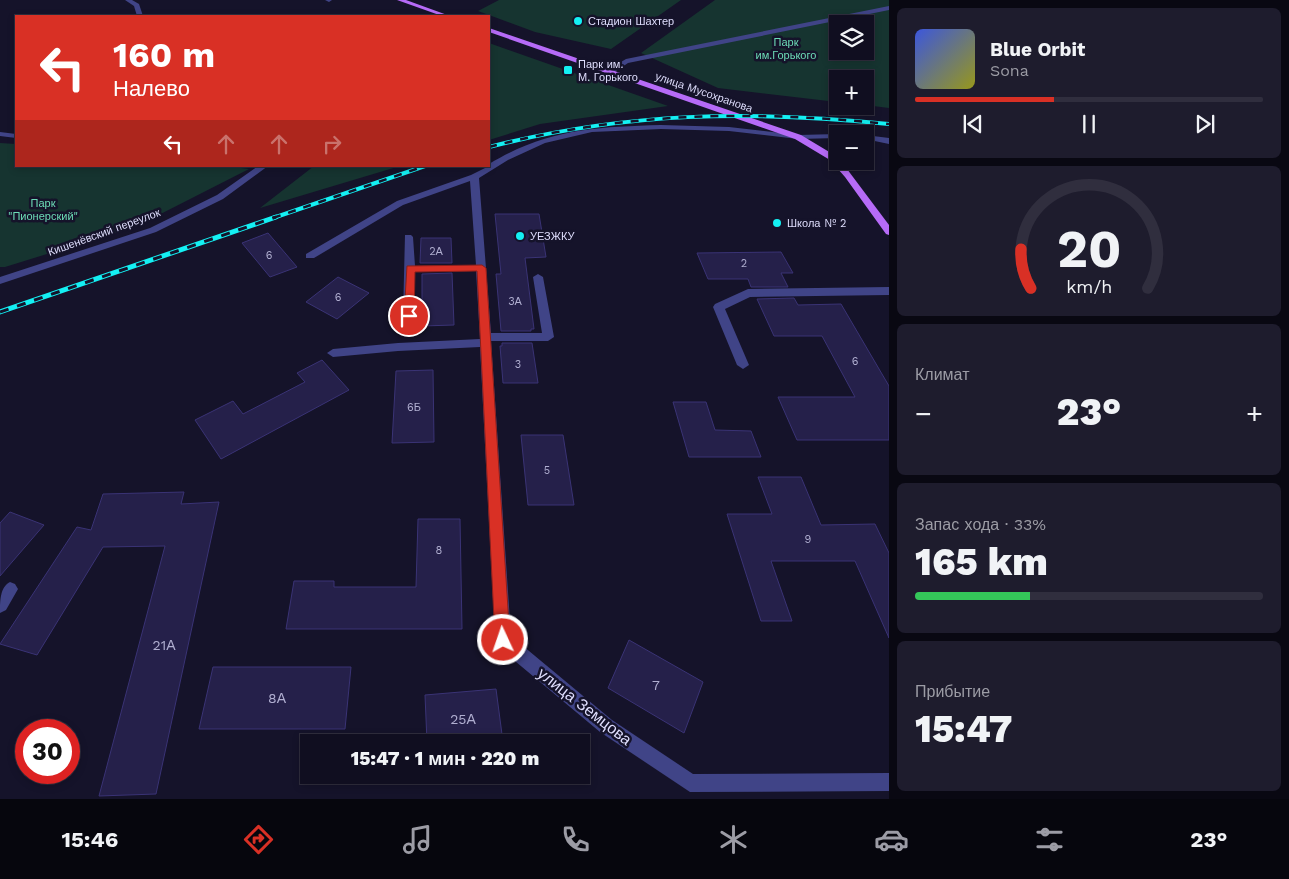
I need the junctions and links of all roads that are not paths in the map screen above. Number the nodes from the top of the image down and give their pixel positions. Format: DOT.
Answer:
graph roads {
  1 [pos="128,0"];
  2 [pos="400,0"];
  3 [pos="889,8"];
  4 [pos="140,15"];
  5 [pos="444,15"];
  6 [pos="490,30"];
  7 [pos="610,71"];
  8 [pos="0,134"];
  9 [pos="15,136"];
  10 [pos="829,136"];
  11 [pos="798,137"];
  12 [pos="874,138"];
  13 [pos="889,141"];
  14 [pos="263,167"];
  15 [pos="474,177"];
  16 [pos="889,232"];
  17 [pos="408,237"];
  18 [pos="310,256"];
  19 [pos="482,268"];
  20 [pos="410,269"];
  21 [pos="538,277"];
  22 [pos="0,281"];
  23 [pos="889,291"];
  24 [pos="409,316"];
  25 [pos="486,340"];
  26 [pos="333,353"];
  27 [pos="743,365"];
  28 [pos="10,589"];
  29 [pos="0,605"];
  30 [pos="889,782"];
  1 -- 4 [label="street"];
  2 -- 5 [label="main road"];
  3 -- 7 [label="street"];
  6 -- 7 [label="main road, улица Мусохранова"];
  7 -- 11 [label="main road, улица Мусохранова"];
  8 -- 9 [label="street"];
  10 -- 11 [label="street"];
  11 -- 15 [label="street"];
  11 -- 16 [label="main road, улица Мусохранова"];
  12 -- 13 [label="street"];
  14 -- 22 [label="street, Кишенёвский переулок"];
  15 -- 18 [label="street"];
  15 -- 19 [label="street, улица Земцова"];
  17 -- 20 [label="street"];
  19 -- 20 [label="street"];
  19 -- 25 [label="street, улица Земцова"];
  20 -- 24 [label="street"];
  21 -- 25 [label="street"];
  23 -- 27 [label="street"];
  25 -- 26 [label="street"];
  25 -- 30 [label="street, улица Земцова"];
  28 -- 29 [label="street"];
}
